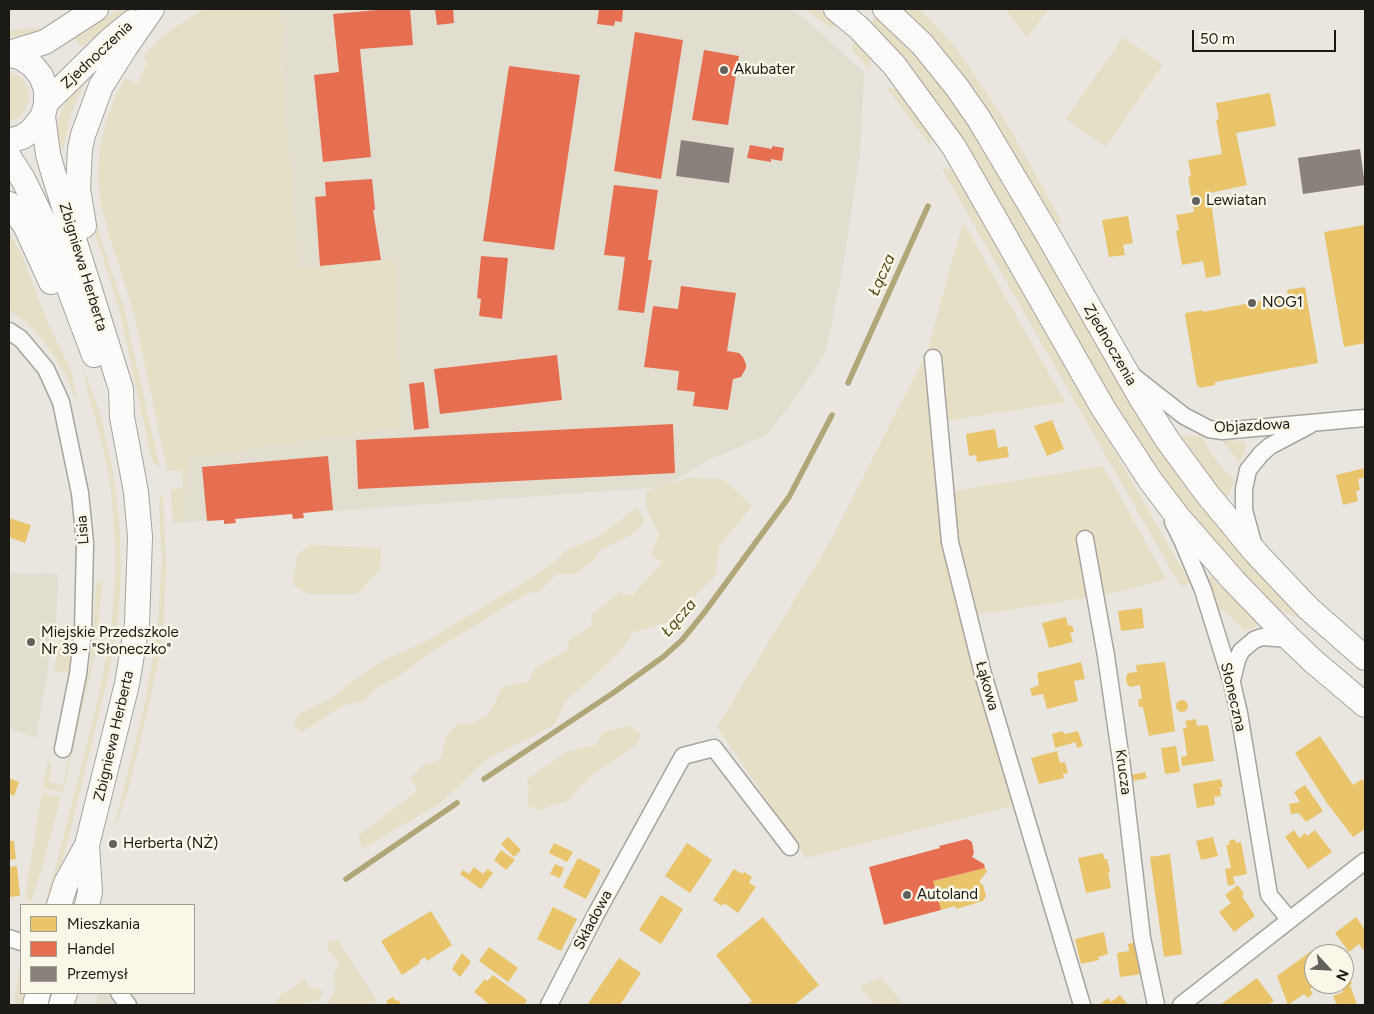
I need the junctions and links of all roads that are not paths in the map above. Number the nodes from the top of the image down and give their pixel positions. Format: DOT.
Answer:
graph roads {
  1 [pos="96,9"];
  2 [pos="151,9"];
  3 [pos="836,9"];
  4 [pos="885,9"];
  5 [pos="9,54"];
  6 [pos="45,110"];
  7 [pos="9,141"];
  8 [pos="9,157"];
  9 [pos="9,204"];
  10 [pos="89,287"];
  11 [pos="9,331"];
  12 [pos="933,358"];
  13 [pos="1123,368"];
  14 [pos="103,380"];
  15 [pos="122,418"];
  16 [pos="1365,418"];
  17 [pos="1311,424"];
  18 [pos="1150,480"];
  19 [pos="1085,539"];
  20 [pos="1256,553"];
  21 [pos="1290,639"];
  22 [pos="1365,658"];
  23 [pos="1232,682"];
  24 [pos="1358,698"];
  25 [pos="63,749"];
  26 [pos="88,845"];
  27 [pos="790,846"];
  28 [pos="1365,861"];
  29 [pos="59,904"];
  30 [pos="87,904"];
  31 [pos="1289,919"];
  32 [pos="120,994"];
  33 [pos="128,1005"];
  34 [pos="549,1005"];
  35 [pos="1082,1005"];
  36 [pos="1156,1005"];
  37 [pos="1181,1005"];
  1 -- 5 [label="main road"];
  2 -- 6 [label="main road, Zjednoczenia"];
  2 -- 10 [label="main road"];
  3 -- 18 [label="main road"];
  4 -- 13 [label="main road, Zjednoczenia"];
  5 -- 6 [label="main road, Zbigniewa Herberta"];
  6 -- 7 [label="main road, Zjednoczenia"];
  6 -- 10 [label="main road, Zbigniewa Herberta"];
  8 -- 14 [label="main road, Zbigniewa Herberta"];
  9 -- 14 [label="main road"];
  10 -- 15 [label="main road, Zbigniewa Herberta"];
  11 -- 25 [label="street, Lisia"];
  12 -- 35 [label="street, Łąkowa"];
  13 -- 17 [label="street, Objazdowa"];
  13 -- 20 [label="main road, Zjednoczenia"];
  14 -- 15 [label="main road, Zbigniewa Herberta"];
  15 -- 26 [label="main road, Zbigniewa Herberta"];
  16 -- 17 [label="street, Objazdowa"];
  17 -- 20 [label="street, Objazdowa"];
  18 -- 21 [label="main road"];
  18 -- 23 [label="street, Słoneczna"];
  19 -- 36 [label="street, Krucza"];
  20 -- 22 [label="main road, Zjednoczenia"];
  21 -- 23 [label="street"];
  21 -- 24 [label="main road"];
  23 -- 31 [label="street, Słoneczna"];
  26 -- 29 [label="main road, Zbigniewa Herberta"];
  26 -- 30 [label="main road, Zbigniewa Herberta"];
  27 -- 34 [label="street, Składowa"];
  28 -- 31 [label="street"];
  31 -- 37 [label="street"];
  32 -- 33 [label="street"];
}
